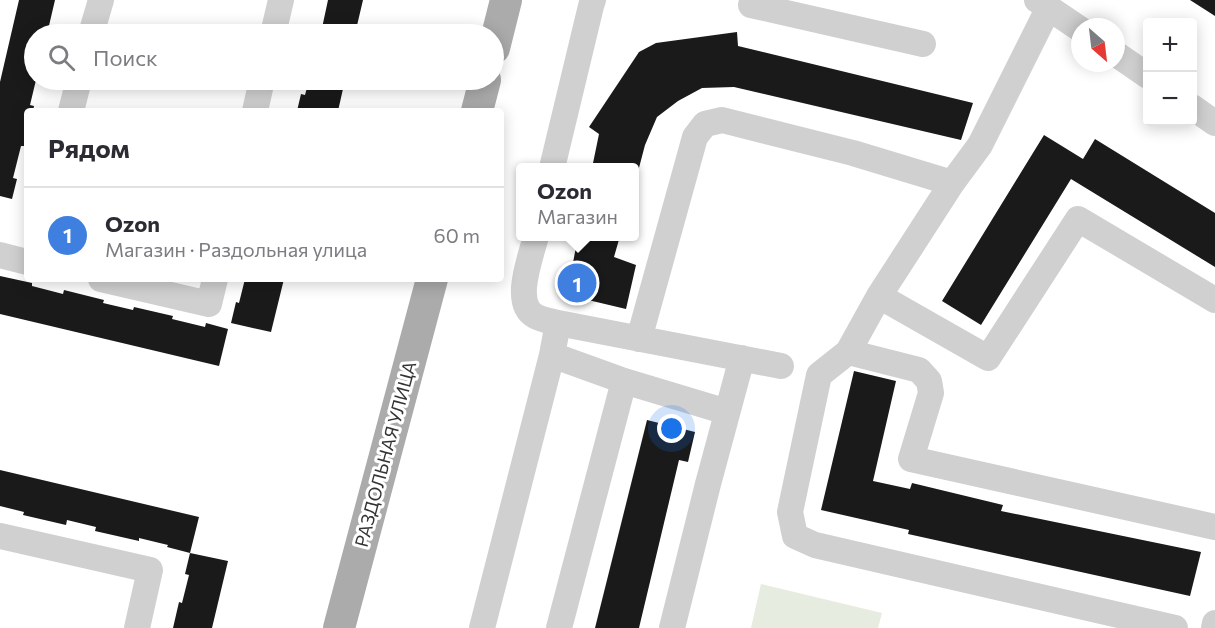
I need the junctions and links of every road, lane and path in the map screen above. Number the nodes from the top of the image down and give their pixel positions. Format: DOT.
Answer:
graph roads {
  1 [pos="100,0"];
  2 [pos="281,0"];
  3 [pos="506,0"];
  4 [pos="593,0"];
  5 [pos="744,2"];
  6 [pos="1043,4"];
  7 [pos="1071,23"];
  8 [pos="94,24"];
  9 [pos="275,24"];
  10 [pos="500,24"];
  11 [pos="924,44"];
  12 [pos="1125,60"];
  13 [pos="1143,73"];
  14 [pos="76,90"];
  15 [pos="260,90"];
  16 [pos="482,90"];
  17 [pos="72,108"];
  18 [pos="256,108"];
  19 [pos="478,108"];
  20 [pos="1197,110"];
  21 [pos="1215,123"];
  22 [pos="553,163"];
  23 [pos="952,183"];
  24 [pos="535,241"];
  25 [pos="0,255"];
  26 [pos="24,261"];
  27 [pos="114,282"];
  28 [pos="214,282"];
  29 [pos="431,282"];
  30 [pos="879,296"];
  31 [pos="1215,300"];
  32 [pos="558,323"];
  33 [pos="639,339"];
  34 [pos="848,352"];
  35 [pos="552,355"];
  36 [pos="742,358"];
  37 [pos="781,366"];
  38 [pos="624,381"];
  39 [pos="727,412"];
  40 [pos="1215,527"];
  41 [pos="0,536"];
  42 [pos="1215,623"];
  43 [pos="137,628"];
  44 [pos="339,628"];
  45 [pos="482,628"];
  46 [pos="559,628"];
  47 [pos="672,628"];
  48 [pos="1174,628"];
  49 [pos="1214,628"];
  1 -- 8 [label="street"];
  2 -- 9 [label="street"];
  3 -- 10 [label="main road"];
  4 -- 22 [label="street"];
  5 -- 11 [label="street"];
  6 -- 7 [label="street"];
  6 -- 23 [label="street"];
  12 -- 13 [label="street"];
  14 -- 17 [label="street"];
  15 -- 18 [label="street"];
  16 -- 19 [label="main road"];
  20 -- 21 [label="street"];
  23 -- 30 [label="street"];
  23 -- 33 [label="street"];
  24 -- 32 [label="street"];
  25 -- 26 [label="street"];
  27 -- 28 [label="street"];
  29 -- 44 [label="main road, РАЗДОЛЬНАЯ УЛИЦА"];
  30 -- 31 [label="street"];
  30 -- 34 [label="street"];
  32 -- 33 [label="street"];
  32 -- 35 [label="street"];
  33 -- 36 [label="street"];
  34 -- 40 [label="street"];
  34 -- 48 [label="street"];
  35 -- 38 [label="street"];
  35 -- 45 [label="street"];
  36 -- 37 [label="street"];
  36 -- 39 [label="street"];
  38 -- 39 [label="street"];
  38 -- 46 [label="street"];
  39 -- 47 [label="street"];
  41 -- 43 [label="street"];
  42 -- 49 [label="street"];
}
